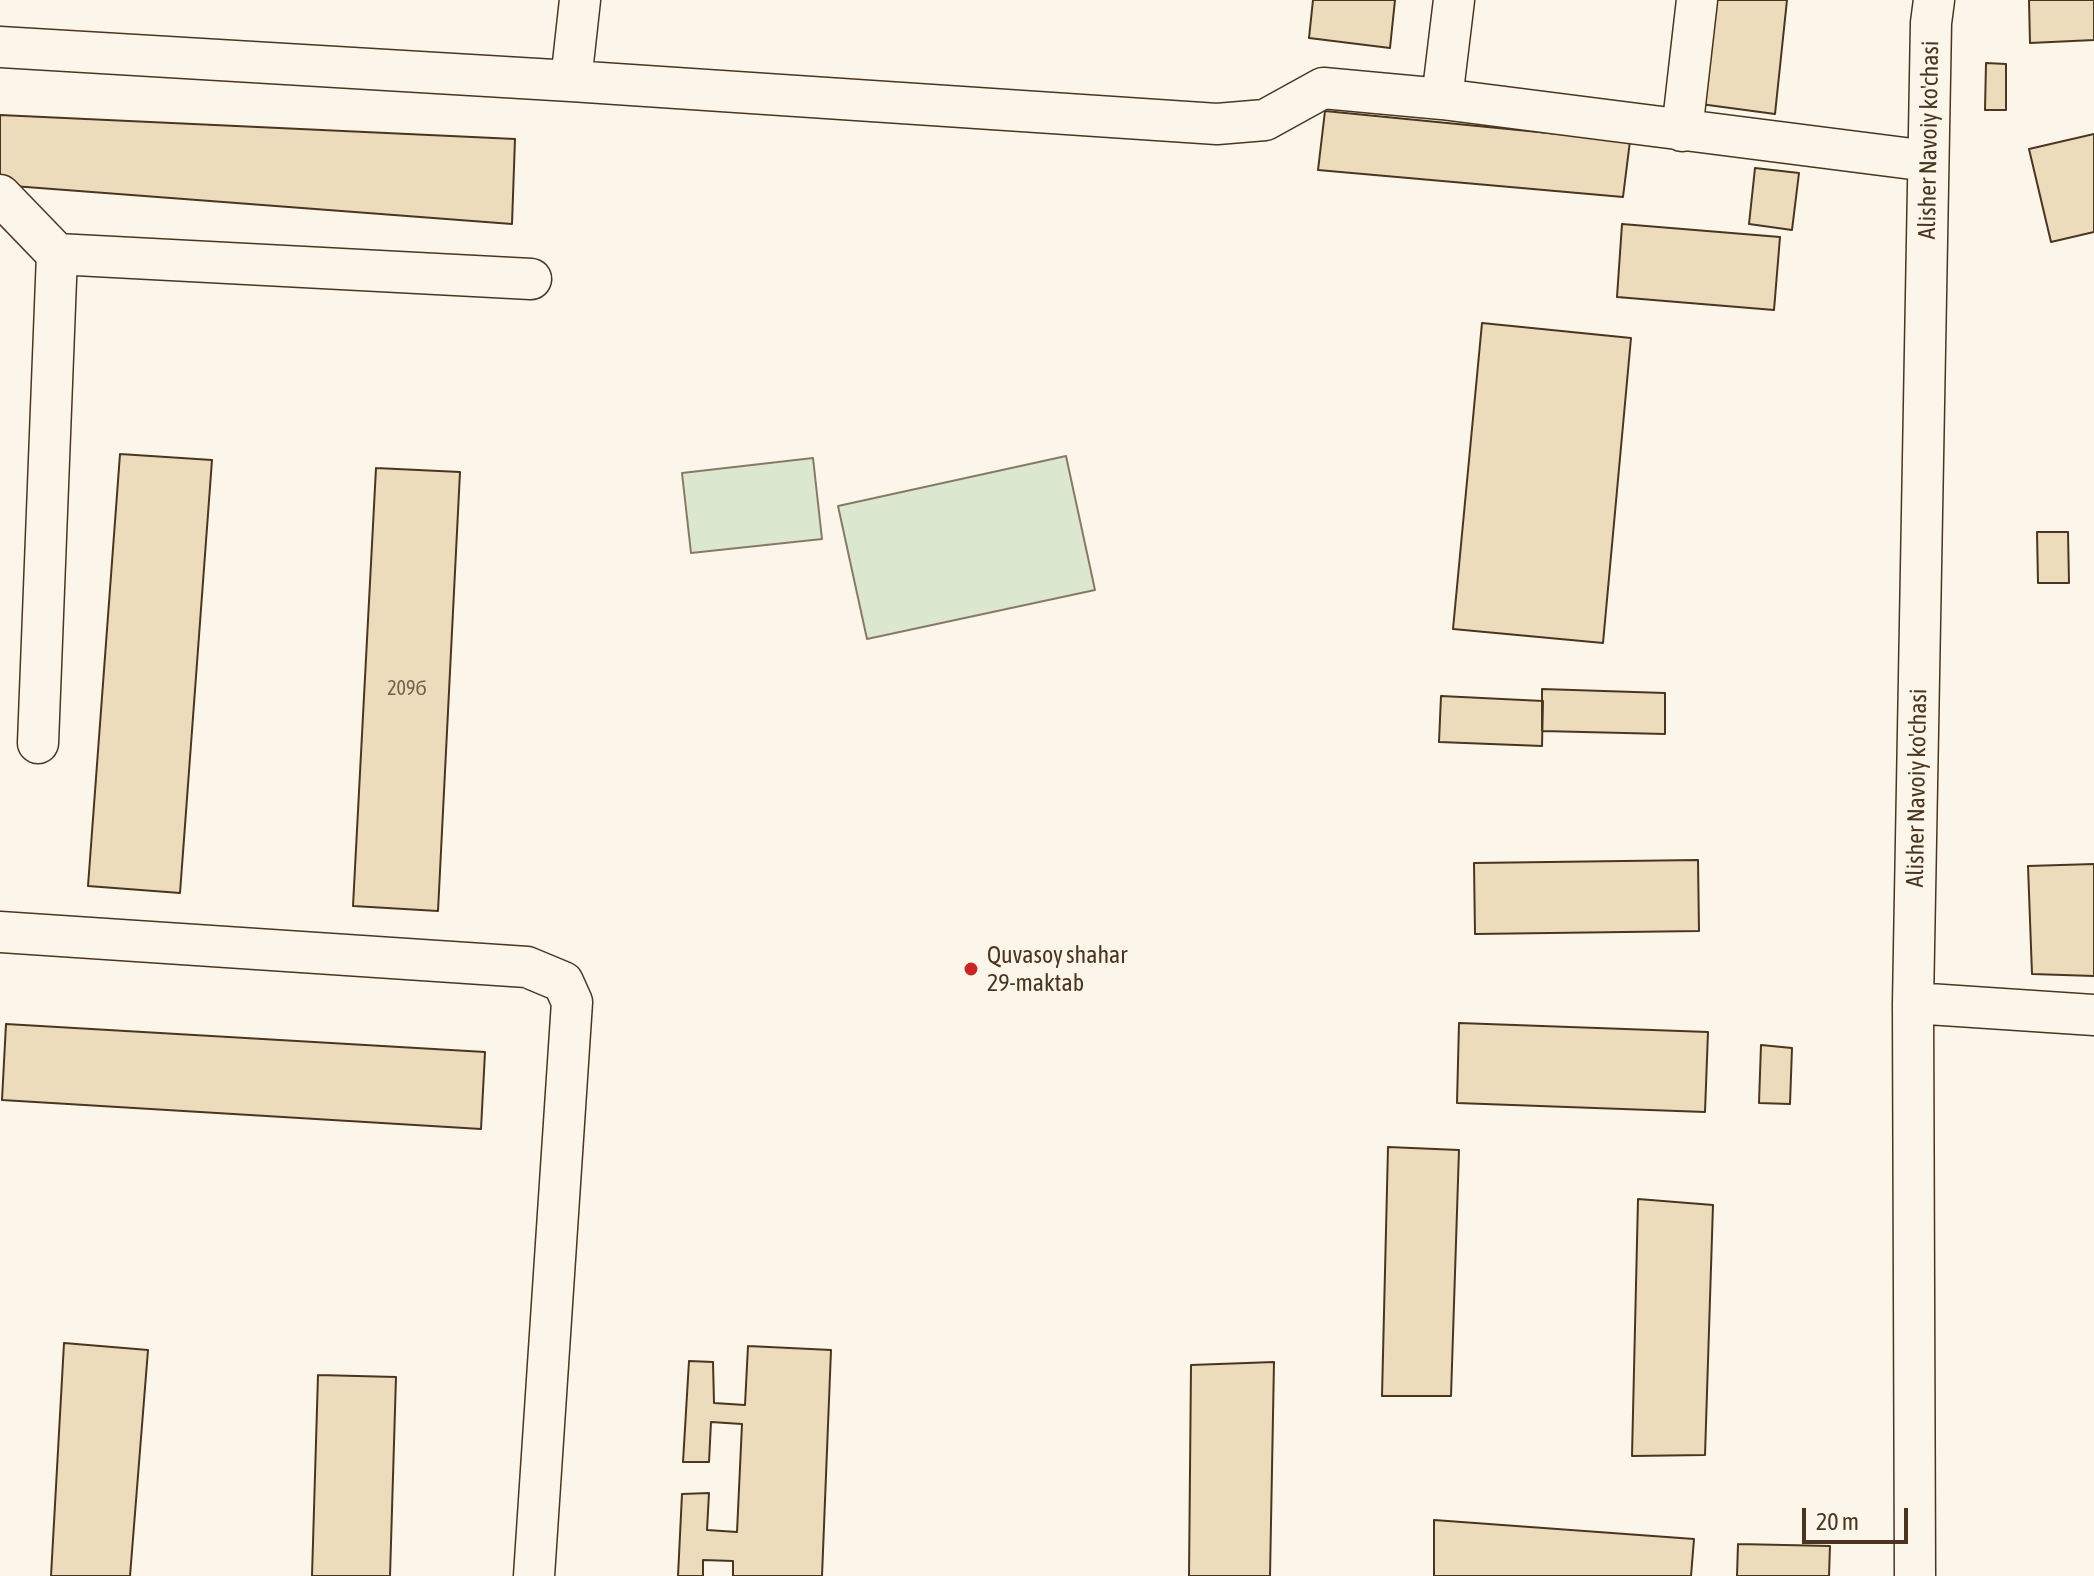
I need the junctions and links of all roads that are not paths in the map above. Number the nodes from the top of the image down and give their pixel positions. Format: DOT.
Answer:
graph roads {
  1 [pos="580,0"];
  2 [pos="1454,0"];
  3 [pos="1697,0"];
  4 [pos="1934,0"];
  5 [pos="0,47"];
  6 [pos="571,81"];
  7 [pos="1442,99"];
  8 [pos="1682,131"];
  9 [pos="1928,161"];
  10 [pos="0,195"];
  11 [pos="57,254"];
  12 [pos="531,279"];
  13 [pos="38,743"];
  14 [pos="0,932"];
  15 [pos="1913,1003"];
  16 [pos="2094,1015"];
  17 [pos="534,1576"];
  18 [pos="1915,1576"];
  1 -- 6 [label="street"];
  2 -- 7 [label="street"];
  3 -- 8 [label="street"];
  4 -- 9 [label="street, Alisher Navoiy ko'chasi"];
  5 -- 6 [label="street"];
  6 -- 7 [label="street"];
  7 -- 8 [label="street"];
  8 -- 9 [label="street"];
  9 -- 15 [label="street, Alisher Navoiy ko'chasi"];
  10 -- 11 [label="street"];
  11 -- 12 [label="street"];
  11 -- 13 [label="street"];
  14 -- 17 [label="street"];
  15 -- 16 [label="street"];
  15 -- 18 [label="street, Alisher Navoiy ko'chasi"];
}
